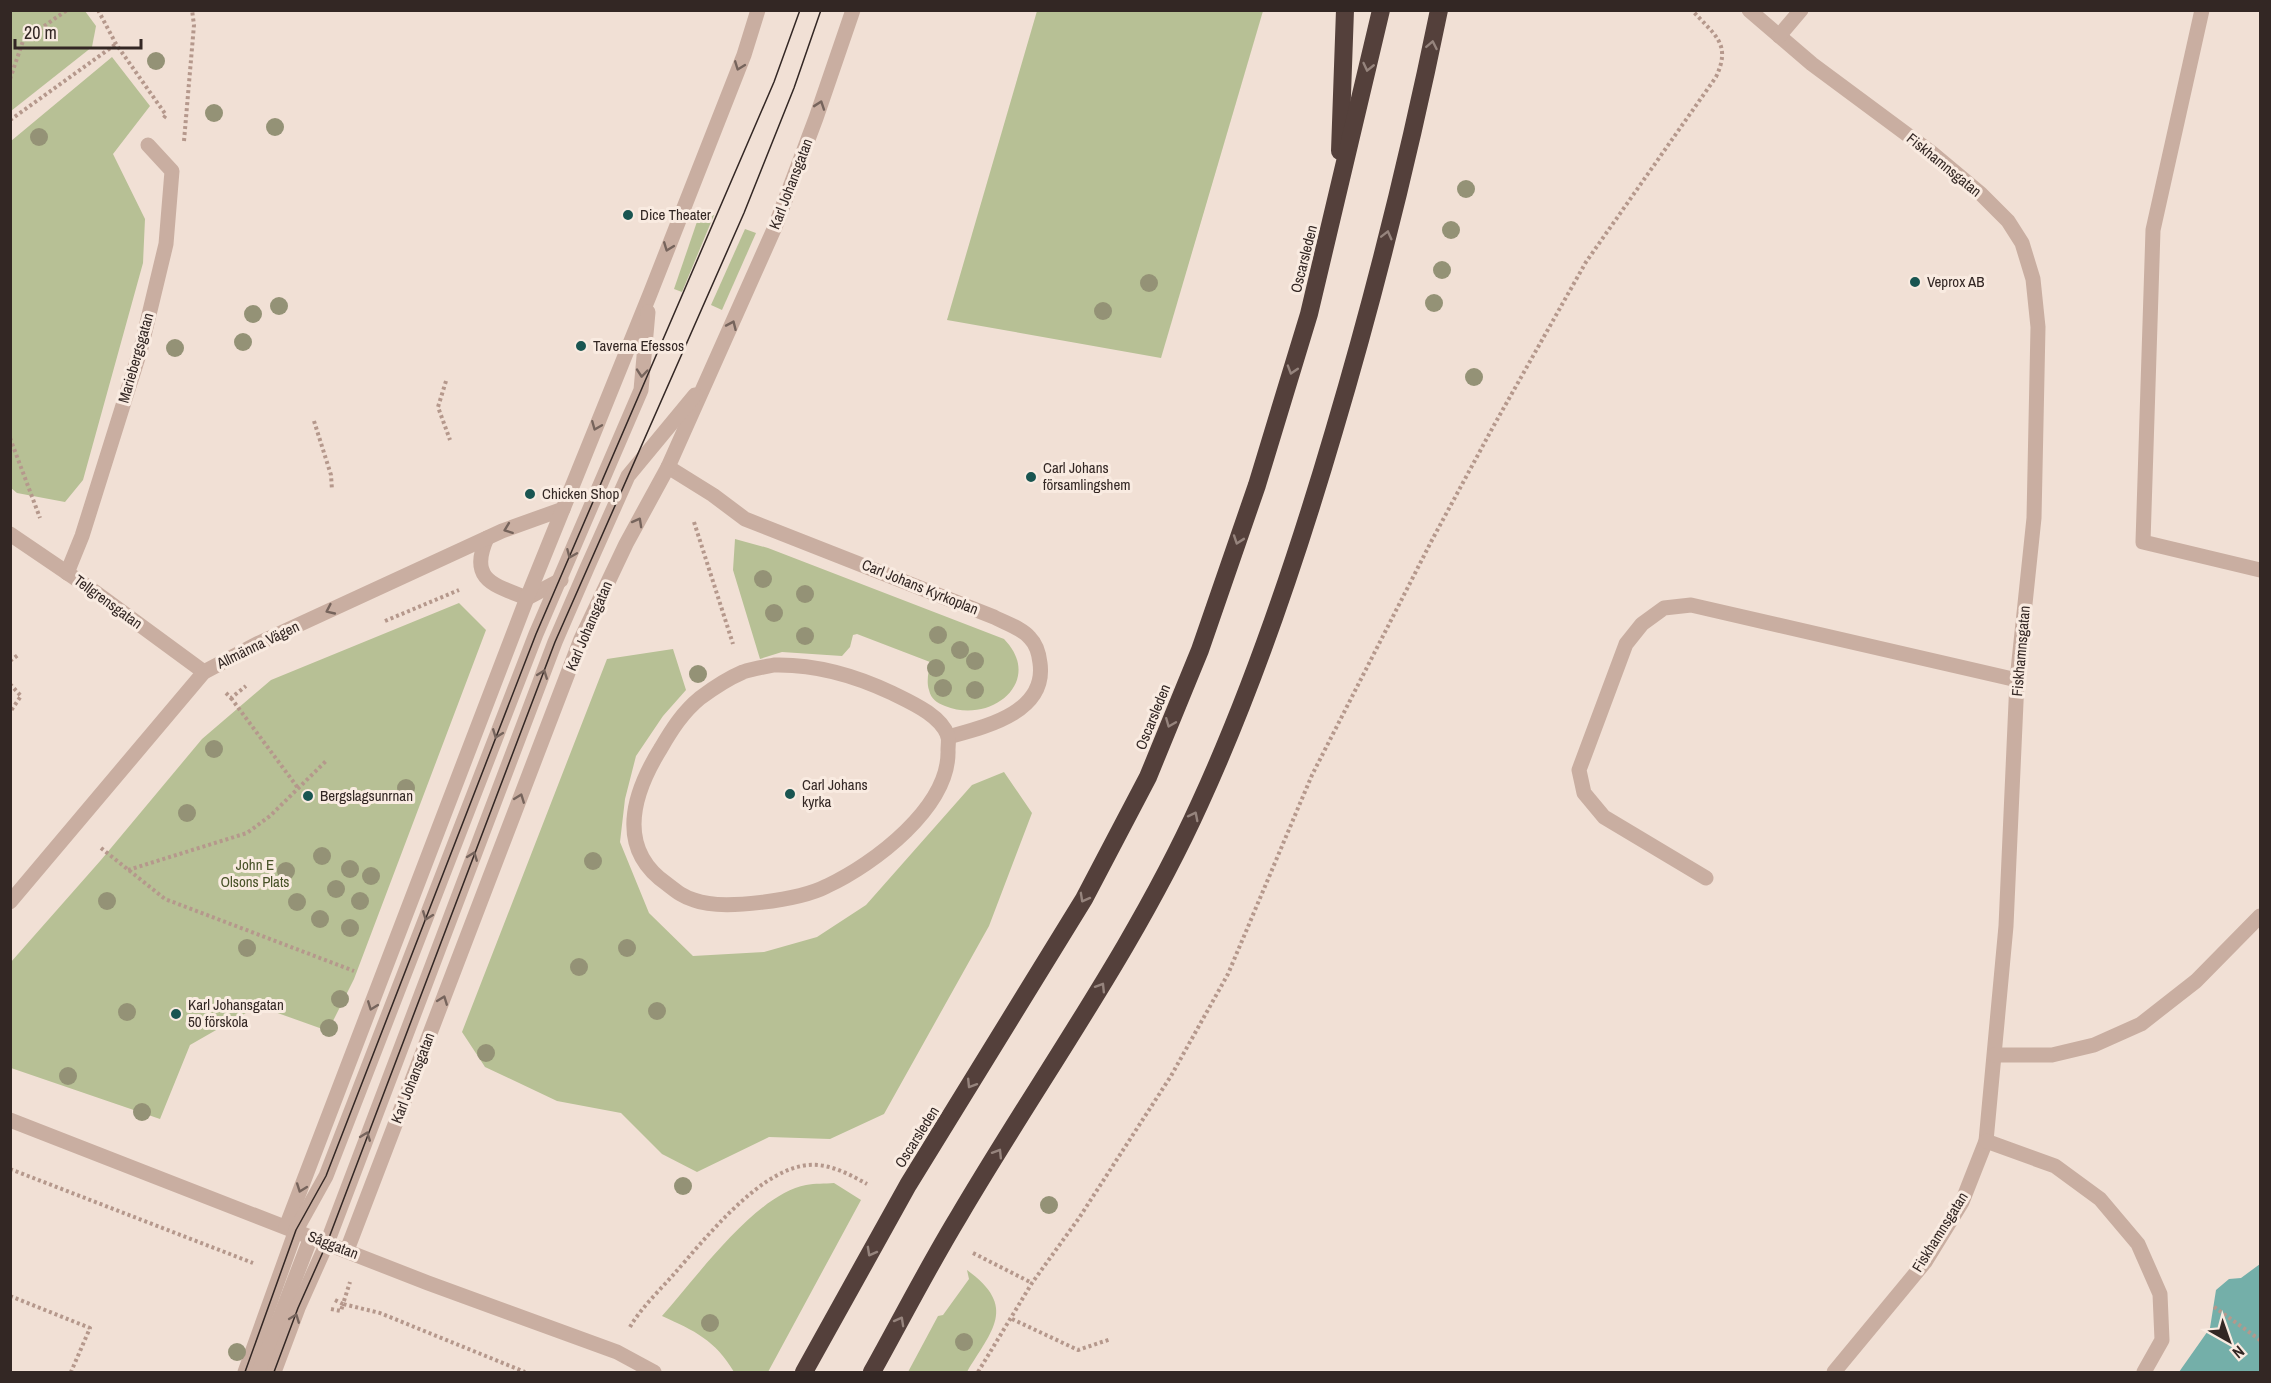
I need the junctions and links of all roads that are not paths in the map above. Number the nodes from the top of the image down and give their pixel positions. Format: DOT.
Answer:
graph roads {
  1 [pos="758,10"];
  2 [pos="853,10"];
  3 [pos="1345,10"];
  4 [pos="1381,10"];
  5 [pos="1439,10"];
  6 [pos="1749,10"];
  7 [pos="1801,10"];
  8 [pos="2202,10"];
  9 [pos="1779,36"];
  10 [pos="148,145"];
  11 [pos="1339,191"];
  12 [pos="650,294"];
  13 [pos="709,379"];
  14 [pos="668,467"];
  15 [pos="563,509"];
  16 [pos="10,534"];
  17 [pos="487,538"];
  18 [pos="626,544"];
  19 [pos="587,568"];
  20 [pos="2260,570"];
  21 [pos="67,573"];
  22 [pos="559,581"];
  23 [pos="527,598"];
  24 [pos="204,672"];
  25 [pos="2017,680"];
  26 [pos="948,737"];
  27 [pos="1706,878"];
  28 [pos="10,902"];
  29 [pos="2260,916"];
  30 [pos="1995,1055"];
  31 [pos="10,1120"];
  32 [pos="1986,1141"];
  33 [pos="291,1229"];
  34 [pos="312,1237"];
  35 [pos="327,1243"];
  36 [pos="347,1250"];
  37 [pos="244,1372"];
  38 [pos="259,1372"];
  39 [pos="274,1372"];
  40 [pos="654,1372"];
  41 [pos="804,1372"];
  42 [pos="872,1372"];
  43 [pos="1834,1372"];
  44 [pos="2144,1372"];
  1 -- 12 [label="street, one-way"];
  13 -- 2 [label="street, Karl Johansgatan, one-way"];
  3 -- 11 [label="highway"];
  4 -- 11 [label="highway, Oscarsleden, one-way"];
  42 -- 5 [label="highway, one-way"];
  6 -- 9 [label="street, Fiskhamnsgatan"];
  7 -- 9 [label="street"];
  8 -- 20 [label="street"];
  9 -- 25 [label="street, Fiskhamnsgatan"];
  10 -- 21 [label="street, Mariebergsgatan"];
  11 -- 41 [label="highway, Oscarsleden, one-way"];
  12 -- 15 [label="street, one-way"];
  12 -- 22 [label="street, one-way"];
  13 -- 14 [label="street, Karl Johansgatan"];
  13 -- 19 [label="street"];
  18 -- 14 [label="street, Karl Johansgatan, one-way"];
  14 -- 26 [label="street, Carl Johans Kyrkoplan"];
  15 -- 17 [label="street, Allmänna Vägen, one-way"];
  15 -- 23 [label="street"];
  16 -- 21 [label="street, Tellgrensgatan"];
  17 -- 23 [label="street"];
  17 -- 24 [label="street, Allmänna Vägen, one-way"];
  18 -- 19 [label="street"];
  36 -- 18 [label="street, Karl Johansgatan, one-way"];
  19 -- 22 [label="street"];
  35 -- 19 [label="street, one-way"];
  21 -- 24 [label="street, Tellgrensgatan"];
  22 -- 23 [label="street"];
  22 -- 33 [label="street, one-way"];
  23 -- 33 [label="street, one-way"];
  24 -- 28 [label="street, Allmänna Vägen"];
  25 -- 27 [label="street"];
  25 -- 30 [label="street, Fiskhamnsgatan"];
  26 -- 26 [label="street"];
  29 -- 30 [label="street"];
  30 -- 32 [label="street, Fiskhamnsgatan"];
  31 -- 33 [label="street, Såggatan"];
  32 -- 43 [label="street, Fiskhamnsgatan"];
  32 -- 44 [label="street"];
  33 -- 34 [label="street, Såggatan"];
  33 -- 37 [label="street"];
  34 -- 35 [label="street, Såggatan"];
  34 -- 38 [label="street"];
  35 -- 36 [label="street, Såggatan"];
  39 -- 35 [label="street, one-way"];
  36 -- 40 [label="street, Såggatan"];
}
